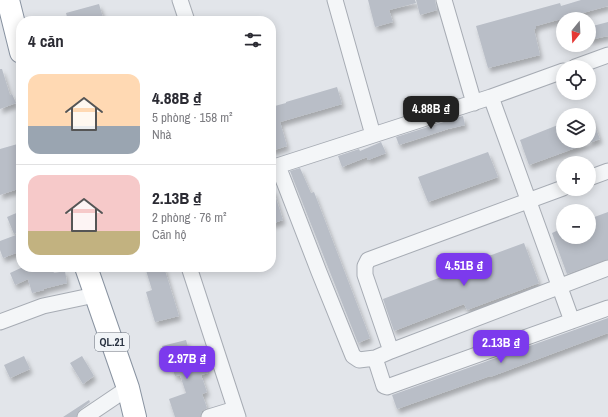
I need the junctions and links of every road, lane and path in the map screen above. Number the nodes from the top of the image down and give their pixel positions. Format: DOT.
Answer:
graph roads {
  1 [pos="8,0"];
  2 [pos="180,0"];
  3 [pos="335,0"];
  4 [pos="444,0"];
  5 [pos="185,16"];
  6 [pos="16,32"];
  7 [pos="608,55"];
  8 [pos="594,60"];
  9 [pos="556,74"];
  10 [pos="491,97"];
  11 [pos="474,102"];
  12 [pos="373,135"];
  13 [pos="276,167"];
  14 [pos="276,169"];
  15 [pos="608,171"];
  16 [pos="596,175"];
  17 [pos="556,191"];
  18 [pos="528,202"];
  19 [pos="608,268"];
  20 [pos="88,272"];
  21 [pos="191,272"];
  22 [pos="559,286"];
  23 [pos="95,295"];
  24 [pos="608,308"];
  25 [pos="572,321"];
  26 [pos="0,322"];
  27 [pos="391,351"];
  28 [pos="375,358"];
  29 [pos="128,388"];
  30 [pos="237,413"];
  31 [pos="85,417"];
  32 [pos="135,417"];
  33 [pos="209,417"];
  1 -- 6 [label="highway"];
  2 -- 5 [label="street"];
  3 -- 12 [label="street"];
  4 -- 11 [label="street"];
  7 -- 8 [label="street"];
  9 -- 10 [label="street"];
  10 -- 11 [label="street"];
  10 -- 18 [label="street"];
  11 -- 12 [label="street"];
  12 -- 13 [label="street"];
  14 -- 28 [label="street"];
  15 -- 16 [label="street"];
  17 -- 18 [label="street"];
  18 -- 22 [label="street"];
  18 -- 27 [label="street"];
  19 -- 22 [label="street"];
  20 -- 23 [label="highway, QL.21"];
  21 -- 30 [label="street"];
  22 -- 25 [label="street"];
  22 -- 27 [label="street"];
  23 -- 26 [label="street"];
  23 -- 29 [label="highway, QL.21"];
  24 -- 25 [label="street"];
  25 -- 28 [label="street"];
  27 -- 28 [label="street"];
  29 -- 31 [label="street"];
  29 -- 32 [label="highway, QL.21"];
  30 -- 33 [label="street"];
}
